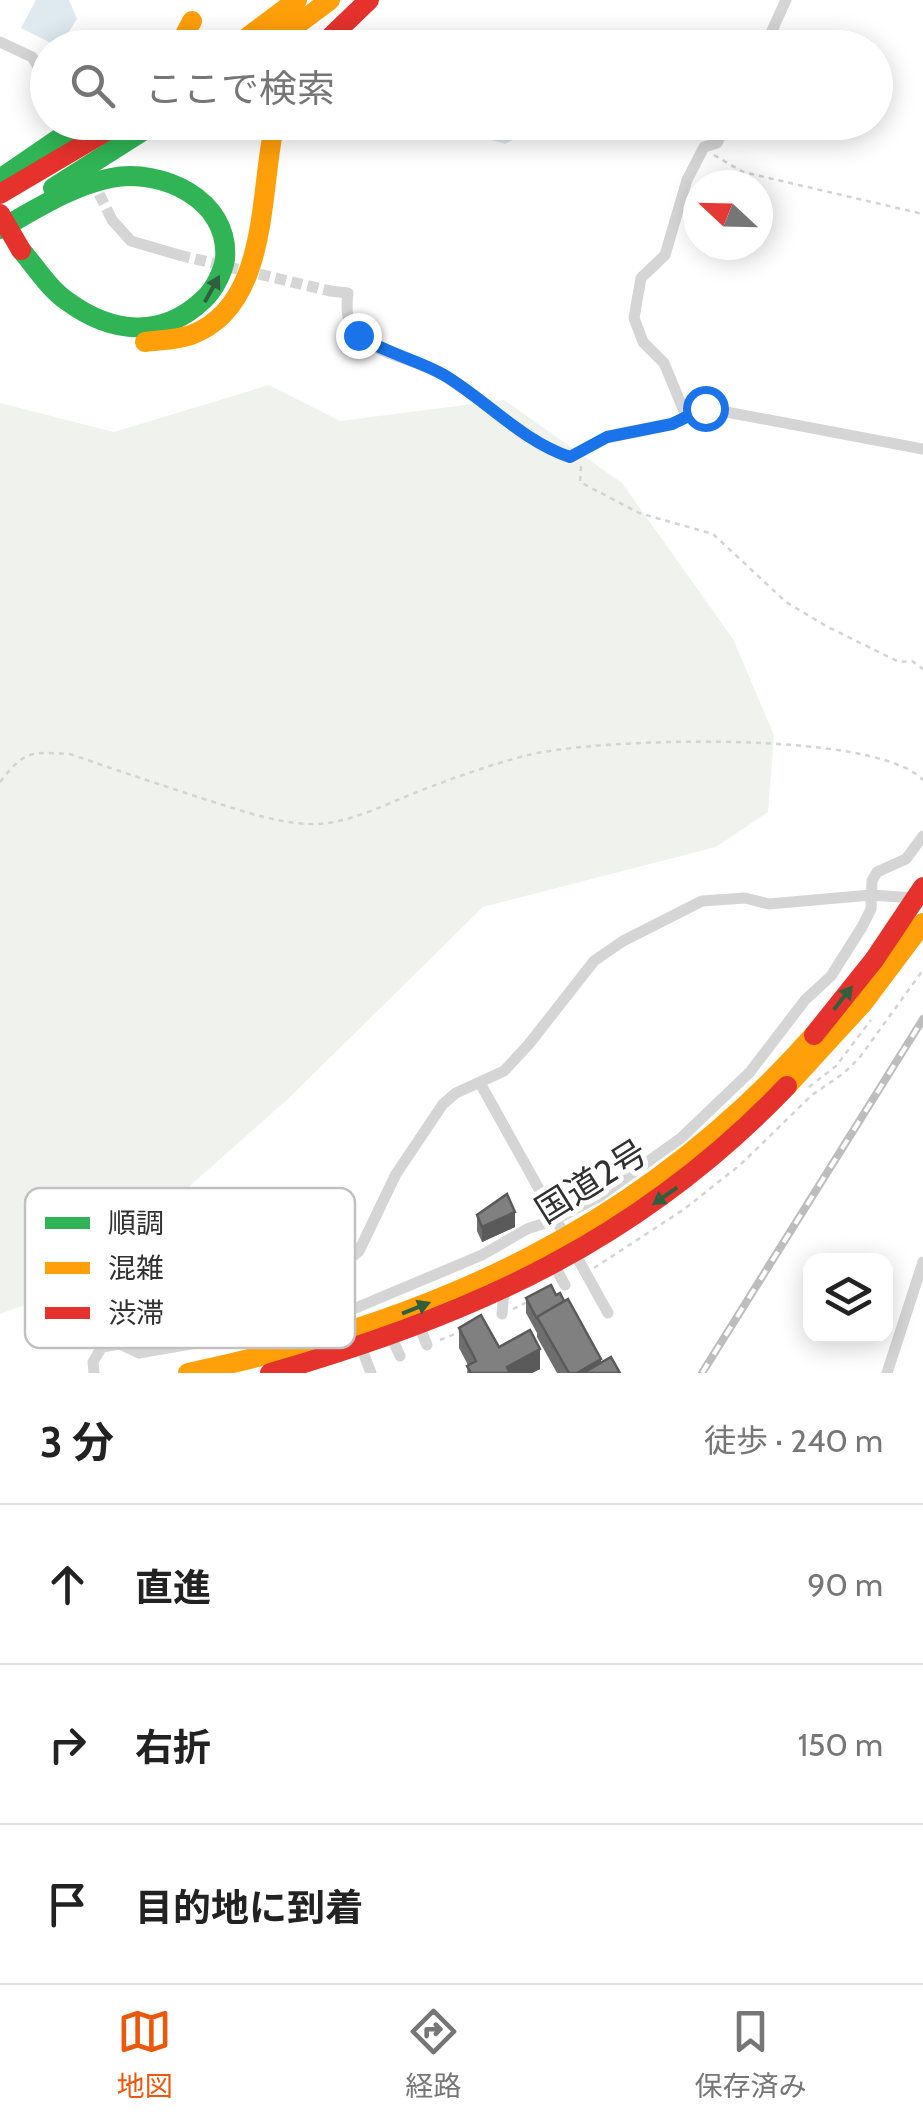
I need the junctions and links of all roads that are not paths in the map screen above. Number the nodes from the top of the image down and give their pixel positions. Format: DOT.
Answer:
graph roads {
  1 [pos="297,0"];
  2 [pos="330,0"];
  3 [pos="369,0"];
  4 [pos="786,0"];
  5 [pos="192,21"];
  6 [pos="187,30"];
  7 [pos="257,30"];
  8 [pos="290,30"];
  9 [pos="338,30"];
  10 [pos="772,30"];
  11 [pos="0,42"];
  12 [pos="30,56"];
  13 [pos="57,140"];
  14 [pos="92,140"];
  15 [pos="127,140"];
  16 [pos="270,140"];
  17 [pos="719,140"];
  18 [pos="0,179"];
  19 [pos="0,194"];
  20 [pos="0,216"];
  21 [pos="112,220"];
  22 [pos="0,229"];
  23 [pos="10,247"];
  24 [pos="179,255"];
  25 [pos="330,290"];
  26 [pos="686,416"];
  27 [pos="923,449"];
  28 [pos="923,836"];
  29 [pos="921,894"];
  30 [pos="871,896"];
  31 [pos="923,923"];
  32 [pos="480,1083"];
  33 [pos="527,1229"];
  34 [pos="564,1238"];
  35 [pos="355,1254"];
  36 [pos="526,1258"];
  37 [pos="923,1262"];
  38 [pos="554,1265"];
  39 [pos="565,1284"];
  40 [pos="504,1291"];
  41 [pos="355,1308"];
  42 [pos="502,1314"];
  43 [pos="608,1314"];
  44 [pos="355,1329"];
  45 [pos="360,1347"];
  46 [pos="102,1348"];
  47 [pos="130,1348"];
  48 [pos="164,1348"];
  49 [pos="294,1348"];
  50 [pos="304,1369"];
  51 [pos="94,1373"];
  52 [pos="188,1373"];
  53 [pos="270,1373"];
  54 [pos="371,1373"];
  55 [pos="887,1373"];
  1 -- 7 [label="highway"];
  2 -- 8 [label="highway"];
  3 -- 9 [label="highway"];
  4 -- 10 [label="street"];
  5 -- 6 [label="highway"];
  11 -- 12 [label="street"];
  13 -- 18 [label="highway"];
  14 -- 19 [label="highway"];
  15 -- 20 [label="highway"];
  16 -- 23 [label="highway"];
  17 -- 26 [label="street"];
  20 -- 23 [label="highway, bridge"];
  21 -- 24 [label="street"];
  23 -- 22 [label="highway, one-way"];
  25 -- 26 [label="street"];
  26 -- 27 [label="street"];
  28 -- 30 [label="street"];
  29 -- 30 [label="street"];
  34 -- 29 [label="highway, 国道2号, one-way"];
  30 -- 32 [label="street"];
  30 -- 34 [label="street"];
  31 -- 34 [label="highway, 国道2号, one-way"];
  32 -- 34 [label="street"];
  32 -- 35 [label="street"];
  33 -- 34 [label="street"];
  33 -- 36 [label="street"];
  33 -- 41 [label="street"];
  34 -- 36 [label="highway, 国道2号"];
  34 -- 38 [label="highway, 国道2号"];
  34 -- 43 [label="street"];
  44 -- 36 [label="highway, 国道2号, one-way"];
  37 -- 55 [label="street"];
  38 -- 39 [label="street"];
  38 -- 40 [label="highway, 国道2号"];
  40 -- 42 [label="street"];
  40 -- 45 [label="highway, 国道2号"];
  45 -- 50 [label="highway, 国道2号"];
  45 -- 54 [label="street"];
  46 -- 51 [label="street"];
  47 -- 48 [label="street"];
  52 -- 49 [label="highway, 国道2号, one-way"];
  50 -- 53 [label="highway, 国道2号"];
}
